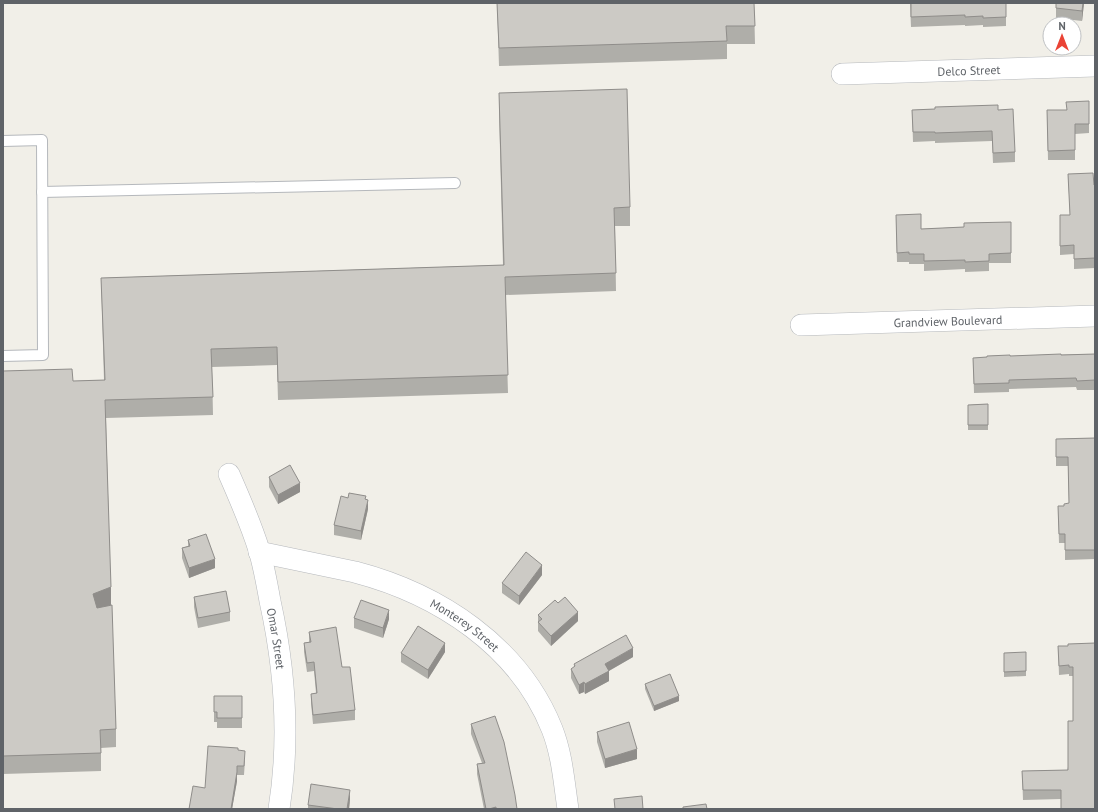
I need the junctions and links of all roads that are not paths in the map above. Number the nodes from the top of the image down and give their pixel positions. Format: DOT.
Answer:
graph roads {
  1 [pos="1095,66"];
  2 [pos="842,74"];
  3 [pos="3,141"];
  4 [pos="455,183"];
  5 [pos="42,192"];
  6 [pos="1095,316"];
  7 [pos="801,325"];
  8 [pos="3,356"];
  9 [pos="229,474"];
  10 [pos="259,552"];
  11 [pos="279,809"];
  12 [pos="568,809"];
  1 -- 2 [label="street, Delco Street"];
  3 -- 5 [label="lane"];
  4 -- 5 [label="lane"];
  5 -- 8 [label="lane"];
  6 -- 7 [label="street, Grandview Boulevard"];
  9 -- 10 [label="street, Omar Street"];
  10 -- 11 [label="street, Omar Street"];
  10 -- 12 [label="street, Monterey Street"];
}
